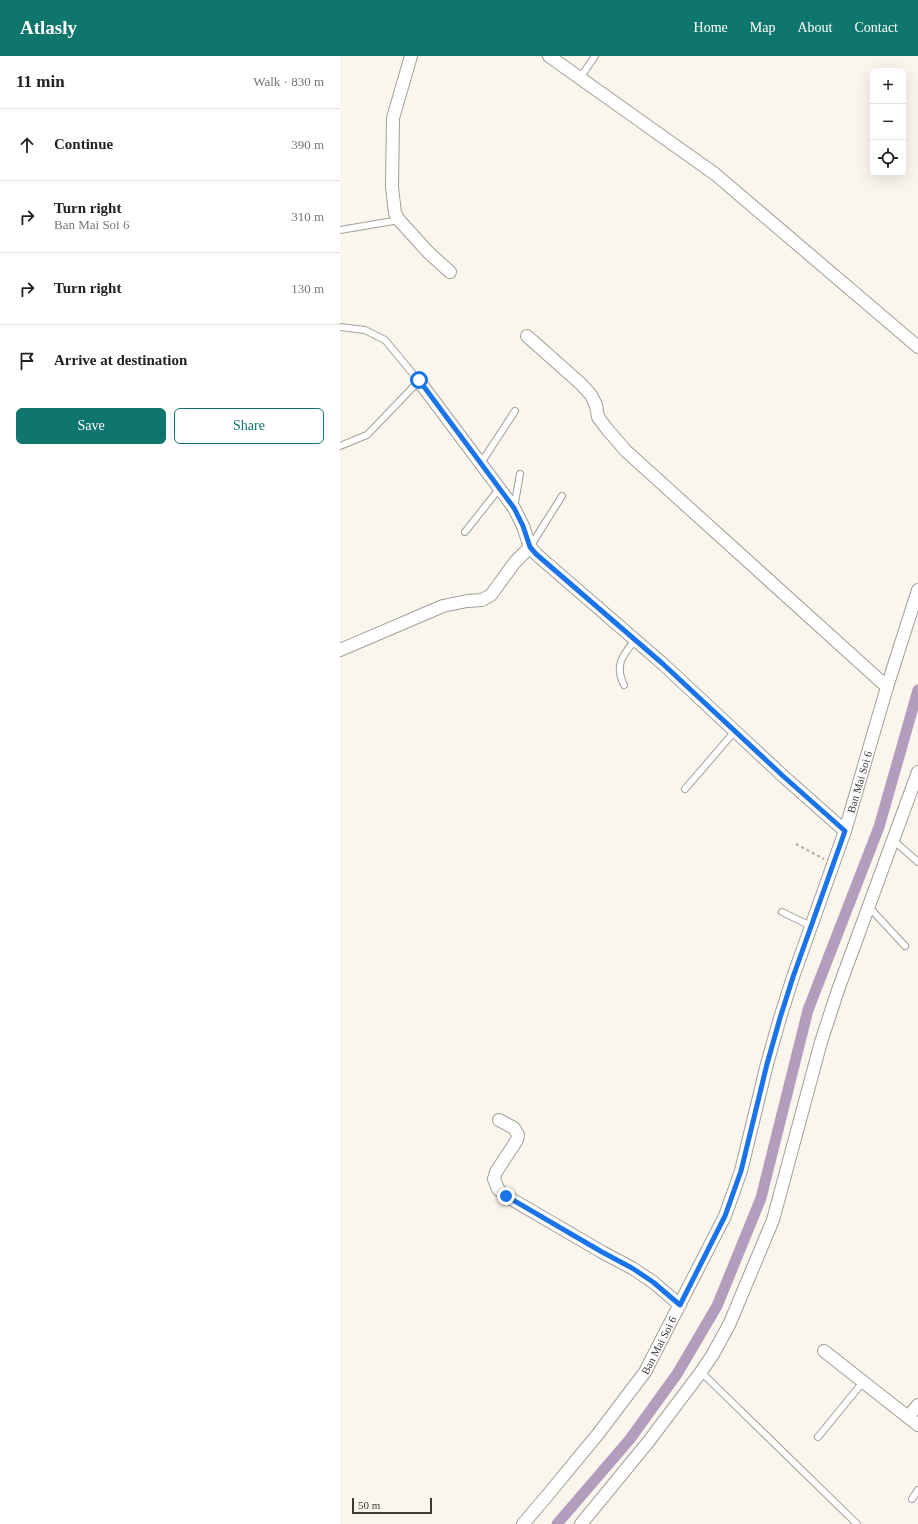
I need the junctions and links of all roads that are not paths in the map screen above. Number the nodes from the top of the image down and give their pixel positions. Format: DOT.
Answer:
graph roads {
  1 [pos="411,56"];
  2 [pos="550,56"];
  3 [pos="595,56"];
  4 [pos="580,78"];
  5 [pos="399,220"];
  6 [pos="340,230"];
  7 [pos="450,272"];
  8 [pos="340,327"];
  9 [pos="526,336"];
  10 [pos="918,347"];
  11 [pos="419,380"];
  12 [pos="515,411"];
  13 [pos="340,446"];
  14 [pos="481,463"];
  15 [pos="520,474"];
  16 [pos="499,489"];
  17 [pos="562,496"];
  18 [pos="514,508"];
  19 [pos="465,532"];
  20 [pos="530,547"];
  21 [pos="918,590"];
  22 [pos="634,640"];
  23 [pos="340,650"];
  24 [pos="624,685"];
  25 [pos="887,687"];
  26 [pos="735,731"];
  27 [pos="918,772"];
  28 [pos="685,789"];
  29 [pos="845,831"];
  30 [pos="893,840"];
  31 [pos="918,862"];
  32 [pos="869,907"];
  33 [pos="782,912"];
  34 [pos="811,926"];
  35 [pos="905,946"];
  36 [pos="499,1120"];
  37 [pos="680,1305"];
  38 [pos="824,1351"];
  39 [pos="701,1372"];
  40 [pos="863,1382"];
  41 [pos="918,1405"];
  42 [pos="908,1417"];
  43 [pos="918,1425"];
  44 [pos="818,1437"];
  45 [pos="918,1490"];
  46 [pos="912,1500"];
  47 [pos="523,1524"];
  48 [pos="581,1524"];
  49 [pos="857,1524"];
  1 -- 5 [label="street"];
  2 -- 4 [label="street"];
  3 -- 4 [label="lane"];
  4 -- 10 [label="street"];
  5 -- 6 [label="lane"];
  5 -- 7 [label="street"];
  8 -- 11 [label="lane"];
  9 -- 25 [label="street"];
  11 -- 13 [label="lane"];
  11 -- 14 [label="street"];
  12 -- 14 [label="lane"];
  14 -- 16 [label="street"];
  15 -- 18 [label="lane"];
  16 -- 18 [label="street"];
  16 -- 19 [label="lane"];
  17 -- 20 [label="lane"];
  18 -- 20 [label="street"];
  20 -- 22 [label="street"];
  20 -- 23 [label="street"];
  21 -- 25 [label="street, Ban Mai Soi 6"];
  22 -- 24 [label="lane"];
  22 -- 26 [label="street"];
  25 -- 29 [label="street, Ban Mai Soi 6"];
  26 -- 28 [label="lane"];
  26 -- 29 [label="street"];
  27 -- 30 [label="street"];
  29 -- 34 [label="street, Ban Mai Soi 6"];
  30 -- 31 [label="lane"];
  30 -- 32 [label="street"];
  32 -- 35 [label="lane"];
  32 -- 39 [label="street"];
  33 -- 34 [label="lane"];
  34 -- 37 [label="street, Ban Mai Soi 6"];
  36 -- 37 [label="street"];
  37 -- 47 [label="street, Ban Mai Soi 6"];
  38 -- 40 [label="street"];
  39 -- 48 [label="street"];
  39 -- 49 [label="lane"];
  40 -- 42 [label="street"];
  40 -- 44 [label="lane"];
  41 -- 42 [label="street"];
  42 -- 43 [label="street"];
  45 -- 46 [label="lane"];
}
